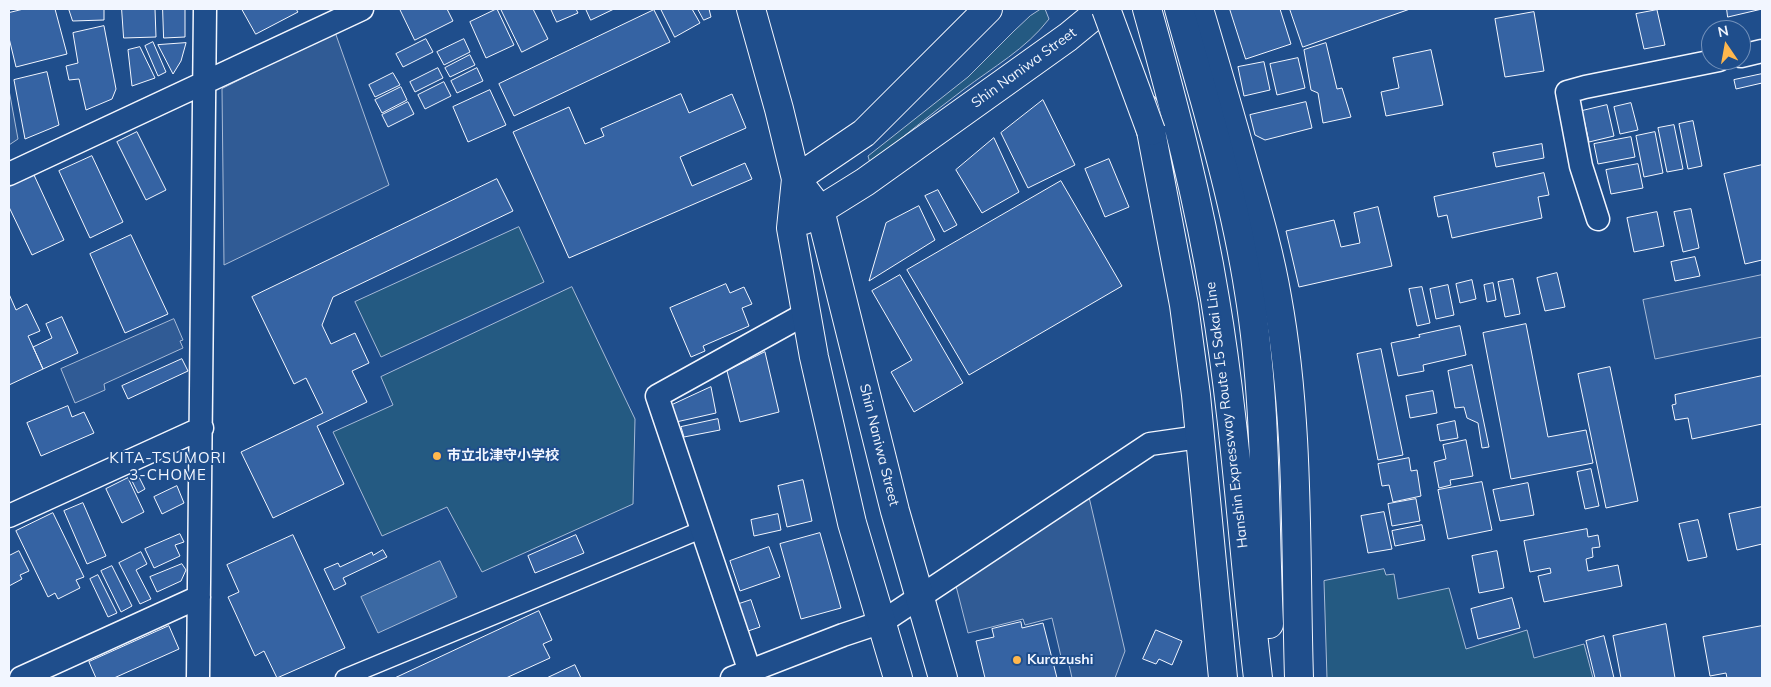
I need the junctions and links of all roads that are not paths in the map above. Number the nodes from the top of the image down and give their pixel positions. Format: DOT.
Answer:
graph roads {
  1 [pos="205,9"];
  2 [pos="362,9"];
  3 [pos="751,9"];
  4 [pos="1102,9"];
  5 [pos="1107,9"];
  6 [pos="1118,9"];
  7 [pos="1147,9"];
  8 [pos="1178,9"];
  9 [pos="1199,9"];
  10 [pos="991,11"];
  11 [pos="1701,64"];
  12 [pos="205,81"];
  13 [pos="1151,130"];
  14 [pos="9,174"];
  15 [pos="796,179"];
  16 [pos="820,210"];
  17 [pos="1598,219"];
  18 [pos="791,228"];
  19 [pos="805,314"];
  20 [pos="202,428"];
  21 [pos="1192,438"];
  22 [pos="9,516"];
  23 [pos="701,530"];
  24 [pos="920,596"];
  25 [pos="199,597"];
  26 [pos="882,622"];
  27 [pos="741,675"];
  28 [pos="21,678"];
  29 [pos="198,678"];
  30 [pos="344,678"];
  31 [pos="898,678"];
  32 [pos="943,678"];
  33 [pos="1212,678"];
  34 [pos="1223,678"];
  35 [pos="1258,678"];
  36 [pos="1271,678"];
  37 [pos="1300,678"];
  1 -- 12 [label="street"];
  2 -- 12 [label="street"];
  3 -- 15 [label="main road, Shin Naniwa Street"];
  4 -- 16 [label="main road, Shin Naniwa Street"];
  5 -- 13 [label="main road, bridge"];
  5 -- 21 [label="main road"];
  6 -- 13 [label="main road, Hanshin Expressway Route 15 Sakai Line, bridge"];
  7 -- 35 [label="main road, Hanshin Expressway Route 15 Sakai Line"];
  8 -- 36 [label="main road"];
  9 -- 37 [label="main road"];
  10 -- 15 [label="main road"];
  11 -- 17 [label="street"];
  12 -- 14 [label="street"];
  12 -- 20 [label="street"];
  13 -- 34 [label="main road, Hanshin Expressway Route 15 Sakai Line"];
  15 -- 16 [label="main road, Shin Naniwa Street"];
  15 -- 18 [label="main road, Shin Naniwa Street"];
  16 -- 18 [label="main road, Shin Naniwa Street"];
  16 -- 24 [label="main road, Shin Naniwa Street"];
  18 -- 19 [label="main road, Shin Naniwa Street"];
  19 -- 23 [label="street"];
  19 -- 26 [label="main road, Shin Naniwa Street"];
  20 -- 22 [label="street"];
  20 -- 25 [label="street"];
  21 -- 24 [label="street"];
  21 -- 33 [label="main road"];
  23 -- 27 [label="street"];
  23 -- 30 [label="street"];
  24 -- 26 [label="street"];
  24 -- 32 [label="main road, Shin Naniwa Street"];
  25 -- 28 [label="street"];
  25 -- 29 [label="street"];
  26 -- 27 [label="street"];
  26 -- 31 [label="main road, Shin Naniwa Street"];
}
